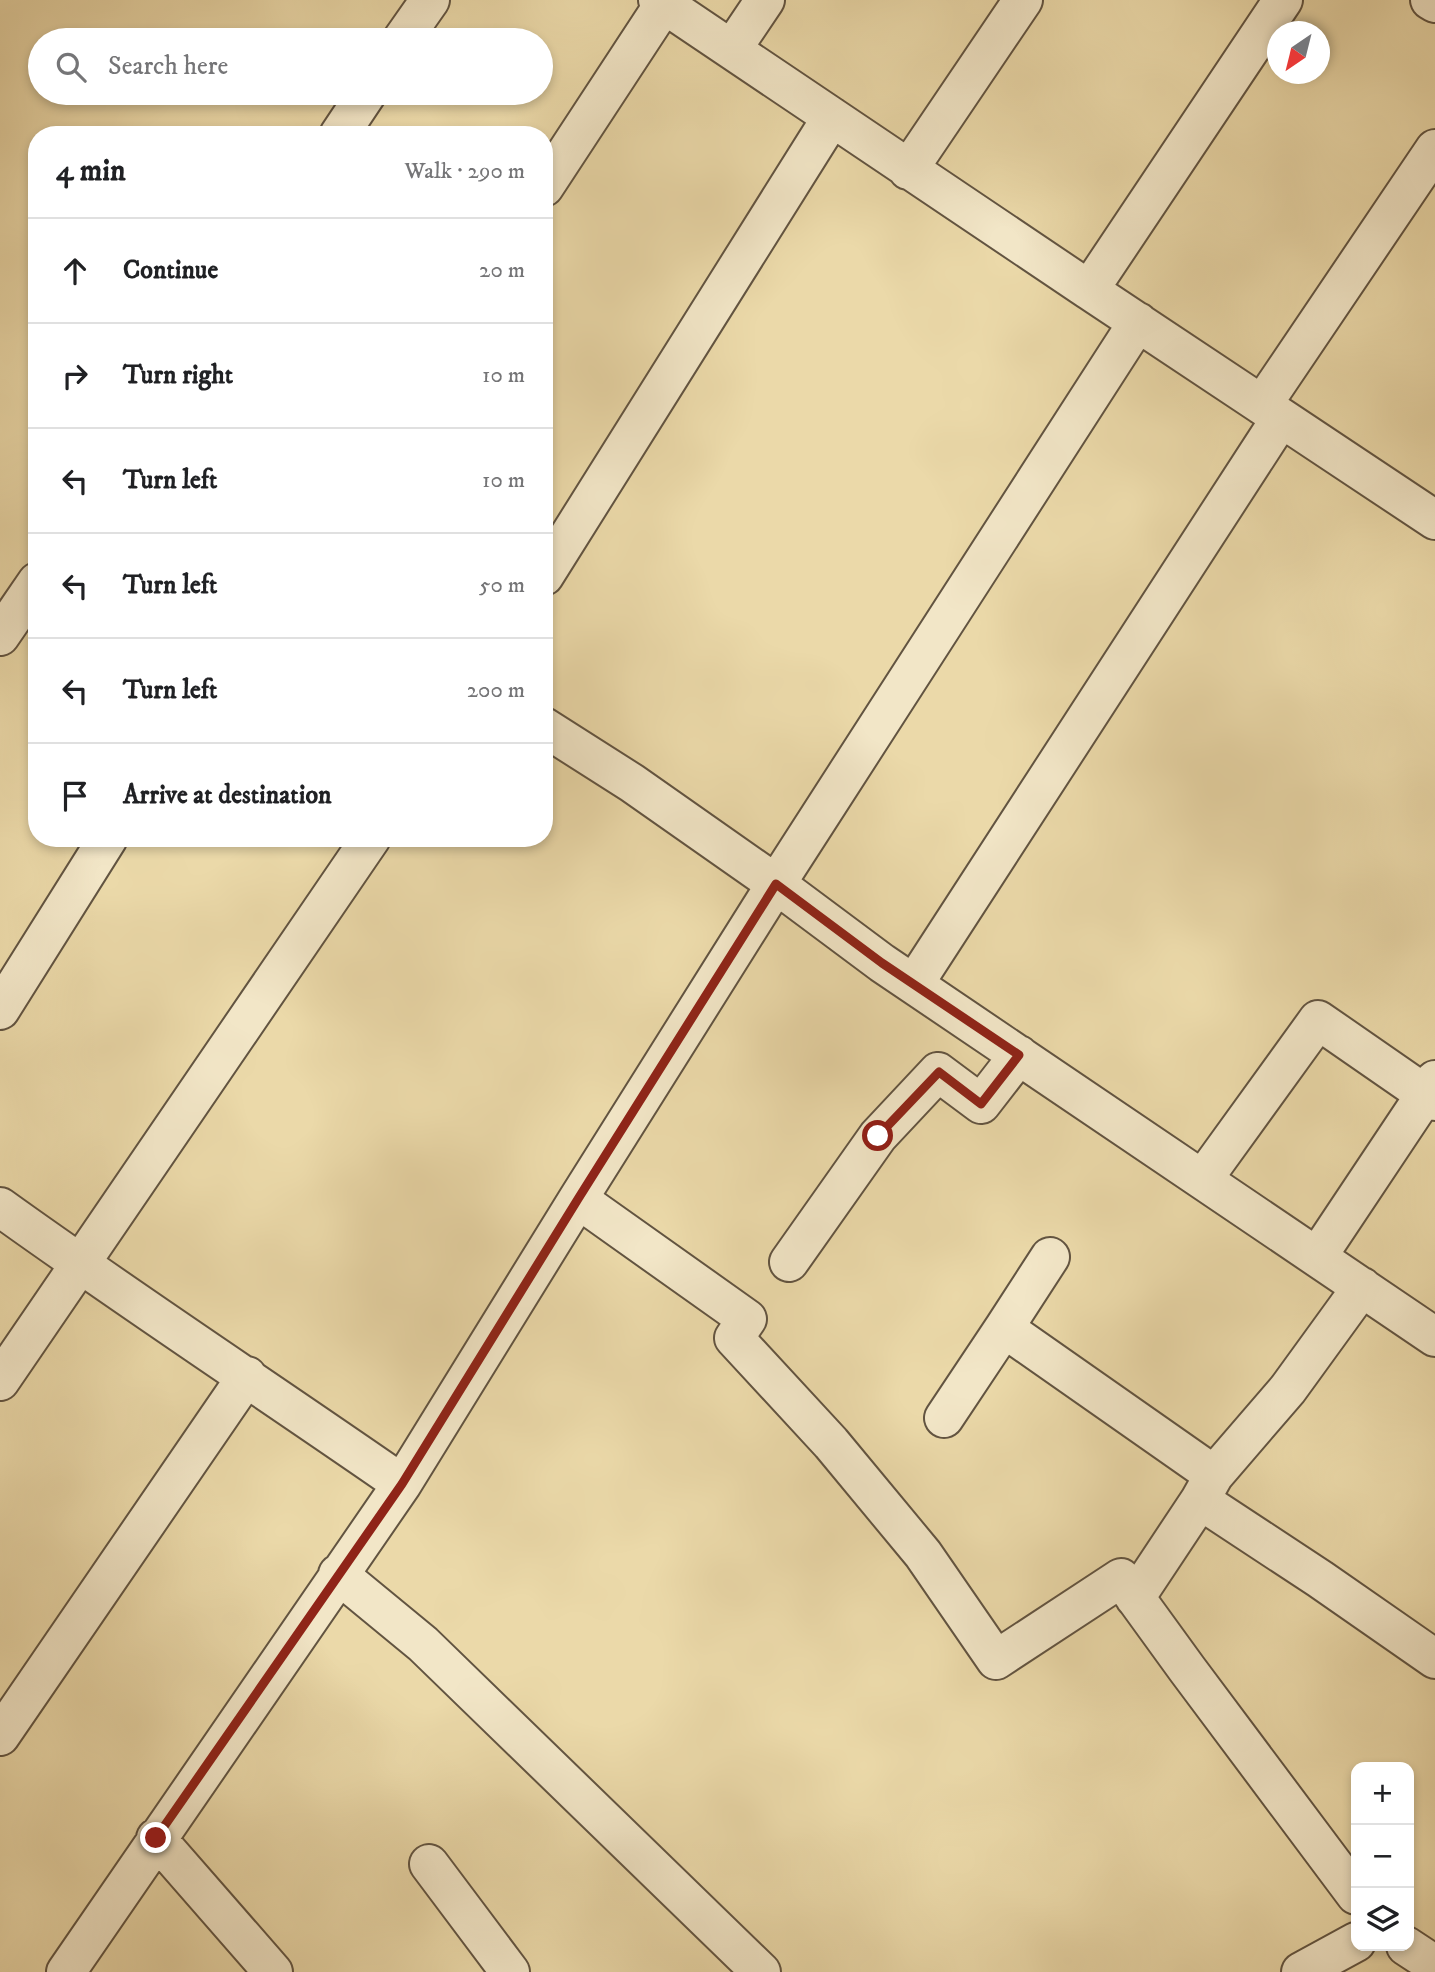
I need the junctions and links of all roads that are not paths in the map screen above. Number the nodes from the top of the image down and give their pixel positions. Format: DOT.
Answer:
graph roads {
  1 [pos="430,0"];
  2 [pos="765,0"];
  3 [pos="1023,0"];
  4 [pos="1283,0"];
  5 [pos="1430,0"];
  6 [pos="661,2"];
  7 [pos="1435,3"];
  8 [pos="410,28"];
  9 [pos="732,50"];
  10 [pos="359,105"];
  11 [pos="832,117"];
  12 [pos="345,126"];
  13 [pos="1435,149"];
  14 [pos="908,170"];
  15 [pos="553,173"];
  16 [pos="1089,290"];
  17 [pos="1138,322"];
  18 [pos="1272,411"];
  19 [pos="1435,520"];
  20 [pos="553,562"];
  21 [pos="28,595"];
  22 [pos="0,636"];
  23 [pos="553,733"];
  24 [pos="102,847"];
  25 [pos="365,847"];
  26 [pos="776,884"];
  27 [pos="914,984"];
  28 [pos="0,1010"];
  29 [pos="1019,1055"];
  30 [pos="1432,1092"];
  31 [pos="1203,1179"];
  32 [pos="578,1199"];
  33 [pos="0,1206"];
  34 [pos="1317,1256"];
  35 [pos="1050,1257"];
  36 [pos="789,1262"];
  37 [pos="79,1264"];
  38 [pos="1362,1287"];
  39 [pos="1004,1328"];
  40 [pos="1435,1337"];
  41 [pos="247,1376"];
  42 [pos="0,1381"];
  43 [pos="944,1418"];
  44 [pos="402,1484"];
  45 [pos="1207,1488"];
  46 [pos="338,1574"];
  47 [pos="1135,1598"];
  48 [pos="1435,1659"];
  49 [pos="0,1736"];
  50 [pos="156,1838"];
  51 [pos="429,1864"];
  52 [pos="1351,1888"];
  53 [pos="1414,1939"];
  54 [pos="1351,1945"];
  55 [pos="1414,1951"];
  56 [pos="1435,1953"];
  57 [pos="1435,1965"];
  58 [pos="66,1972"];
  59 [pos="273,1972"];
  60 [pos="510,1972"];
  61 [pos="761,1972"];
  62 [pos="1301,1972"];
  1 -- 8 [label="street"];
  2 -- 9 [label="street"];
  3 -- 14 [label="street"];
  4 -- 16 [label="street"];
  5 -- 7 [label="street"];
  6 -- 9 [label="street"];
  6 -- 15 [label="street"];
  9 -- 11 [label="street"];
  10 -- 12 [label="street"];
  11 -- 14 [label="street"];
  11 -- 20 [label="street"];
  13 -- 18 [label="street"];
  14 -- 16 [label="street"];
  16 -- 17 [label="street"];
  17 -- 18 [label="street"];
  17 -- 26 [label="street"];
  18 -- 19 [label="street"];
  18 -- 27 [label="street"];
  21 -- 22 [label="street"];
  23 -- 26 [label="street"];
  24 -- 28 [label="street"];
  25 -- 37 [label="street"];
  26 -- 27 [label="street"];
  26 -- 32 [label="street"];
  27 -- 29 [label="street"];
  29 -- 31 [label="street"];
  29 -- 36 [label="street"];
  30 -- 31 [label="street"];
  30 -- 34 [label="street"];
  31 -- 34 [label="street"];
  32 -- 44 [label="street"];
  32 -- 47 [label="street"];
  33 -- 37 [label="street"];
  34 -- 38 [label="street"];
  35 -- 39 [label="street"];
  37 -- 41 [label="street"];
  37 -- 42 [label="street"];
  38 -- 40 [label="street"];
  38 -- 45 [label="street"];
  39 -- 43 [label="street"];
  39 -- 45 [label="street"];
  41 -- 44 [label="street"];
  41 -- 49 [label="street"];
  44 -- 46 [label="street"];
  45 -- 47 [label="street"];
  45 -- 48 [label="street"];
  46 -- 50 [label="street"];
  46 -- 61 [label="street"];
  47 -- 52 [label="street"];
  50 -- 58 [label="street"];
  50 -- 59 [label="street"];
  51 -- 60 [label="street"];
  53 -- 56 [label="street"];
  54 -- 62 [label="street"];
  55 -- 57 [label="street"];
}
